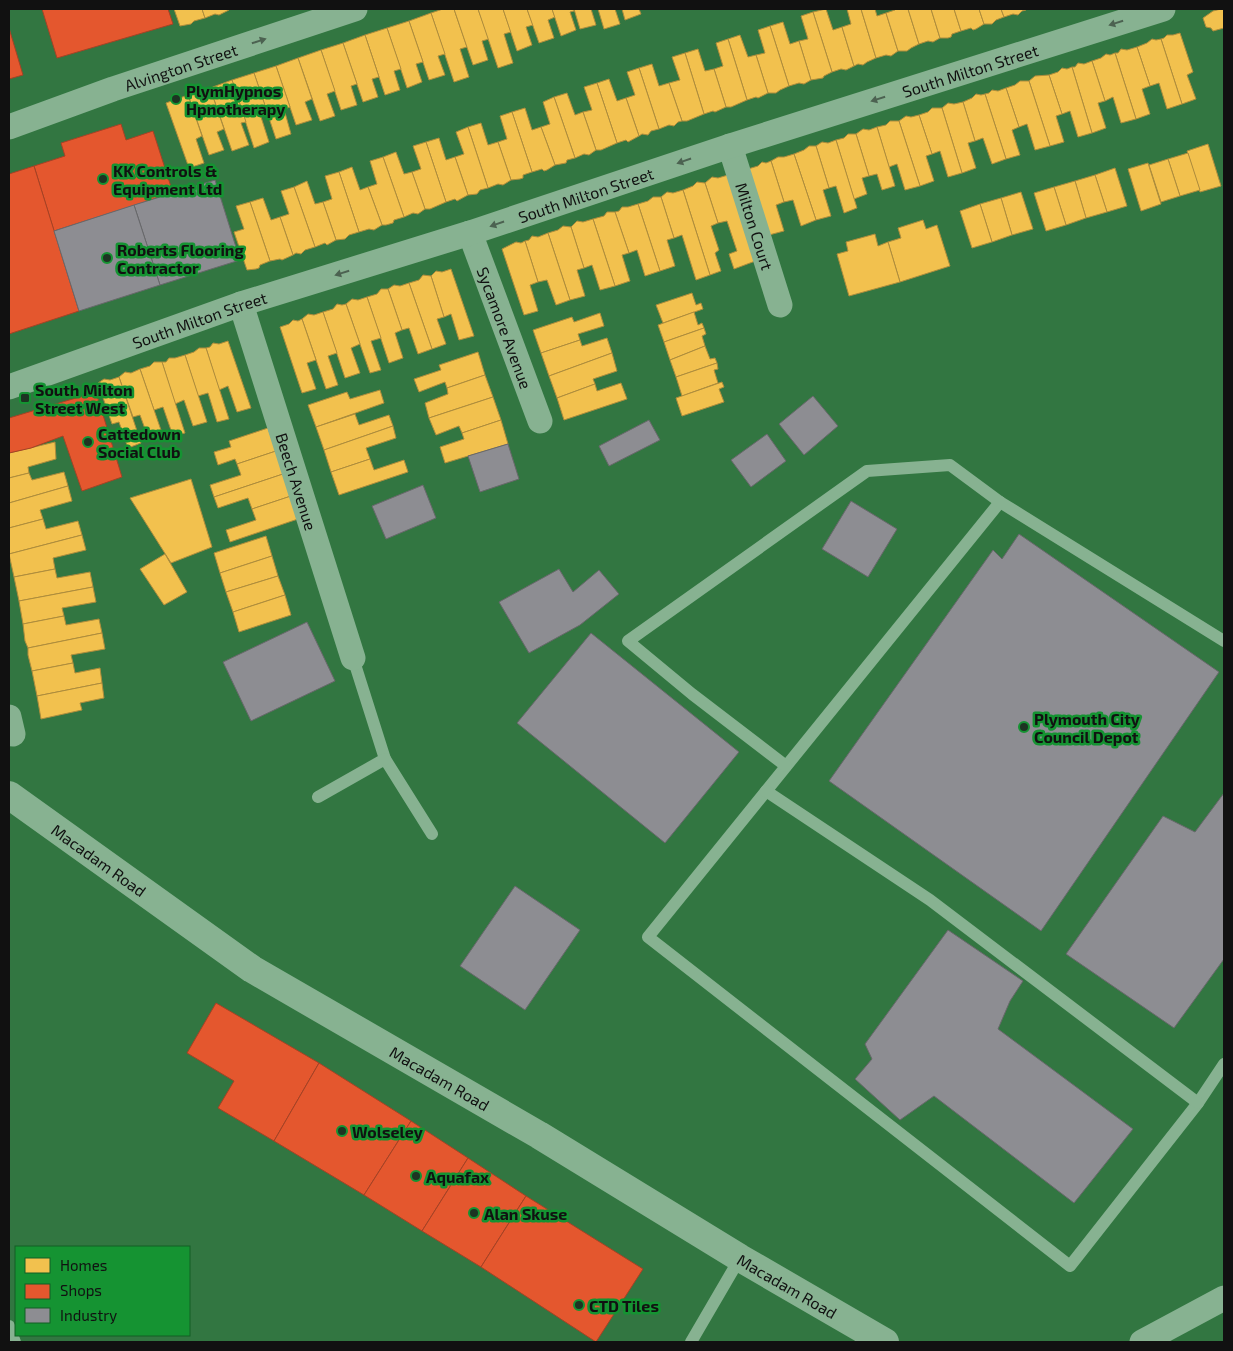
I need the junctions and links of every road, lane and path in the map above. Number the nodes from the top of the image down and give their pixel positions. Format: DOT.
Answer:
graph roads {
  1 [pos="355,9"];
  2 [pos="1163,9"];
  3 [pos="9,127"];
  4 [pos="730,146"];
  5 [pos="470,233"];
  6 [pos="241,304"];
  7 [pos="780,305"];
  8 [pos="9,387"];
  9 [pos="540,421"];
  10 [pos="1000,502"];
  11 [pos="1224,641"];
  12 [pos="353,658"];
  13 [pos="385,758"];
  14 [pos="786,766"];
  15 [pos="766,791"];
  16 [pos="9,795"];
  17 [pos="318,798"];
  18 [pos="432,834"];
  19 [pos="1224,1064"];
  20 [pos="1198,1103"];
  21 [pos="740,1258"];
  22 [pos="1224,1298"];
  23 [pos="9,1326"];
  24 [pos="15,1342"];
  25 [pos="691,1342"];
  26 [pos="885,1342"];
  27 [pos="1142,1342"];
  3 -- 1 [label="street, Alvington Street, one-way"];
  2 -- 4 [label="street, South Milton Street, one-way"];
  4 -- 5 [label="street, South Milton Street, one-way"];
  4 -- 7 [label="street, Milton Court"];
  5 -- 6 [label="street, South Milton Street, one-way"];
  5 -- 9 [label="street, Sycamore Avenue"];
  6 -- 8 [label="street, South Milton Street"];
  6 -- 12 [label="street, Beech Avenue"];
  10 -- 11 [label="lane"];
  10 -- 14 [label="lane"];
  10 -- 14 [label="lane"];
  12 -- 13 [label="lane"];
  13 -- 17 [label="lane"];
  13 -- 18 [label="lane"];
  14 -- 15 [label="lane"];
  15 -- 20 [label="lane"];
  15 -- 20 [label="lane"];
  16 -- 21 [label="street, Macadam Road"];
  19 -- 20 [label="lane"];
  21 -- 25 [label="lane"];
  21 -- 26 [label="street, Macadam Road"];
  22 -- 27 [label="street"];
  23 -- 24 [label="lane"];
}
